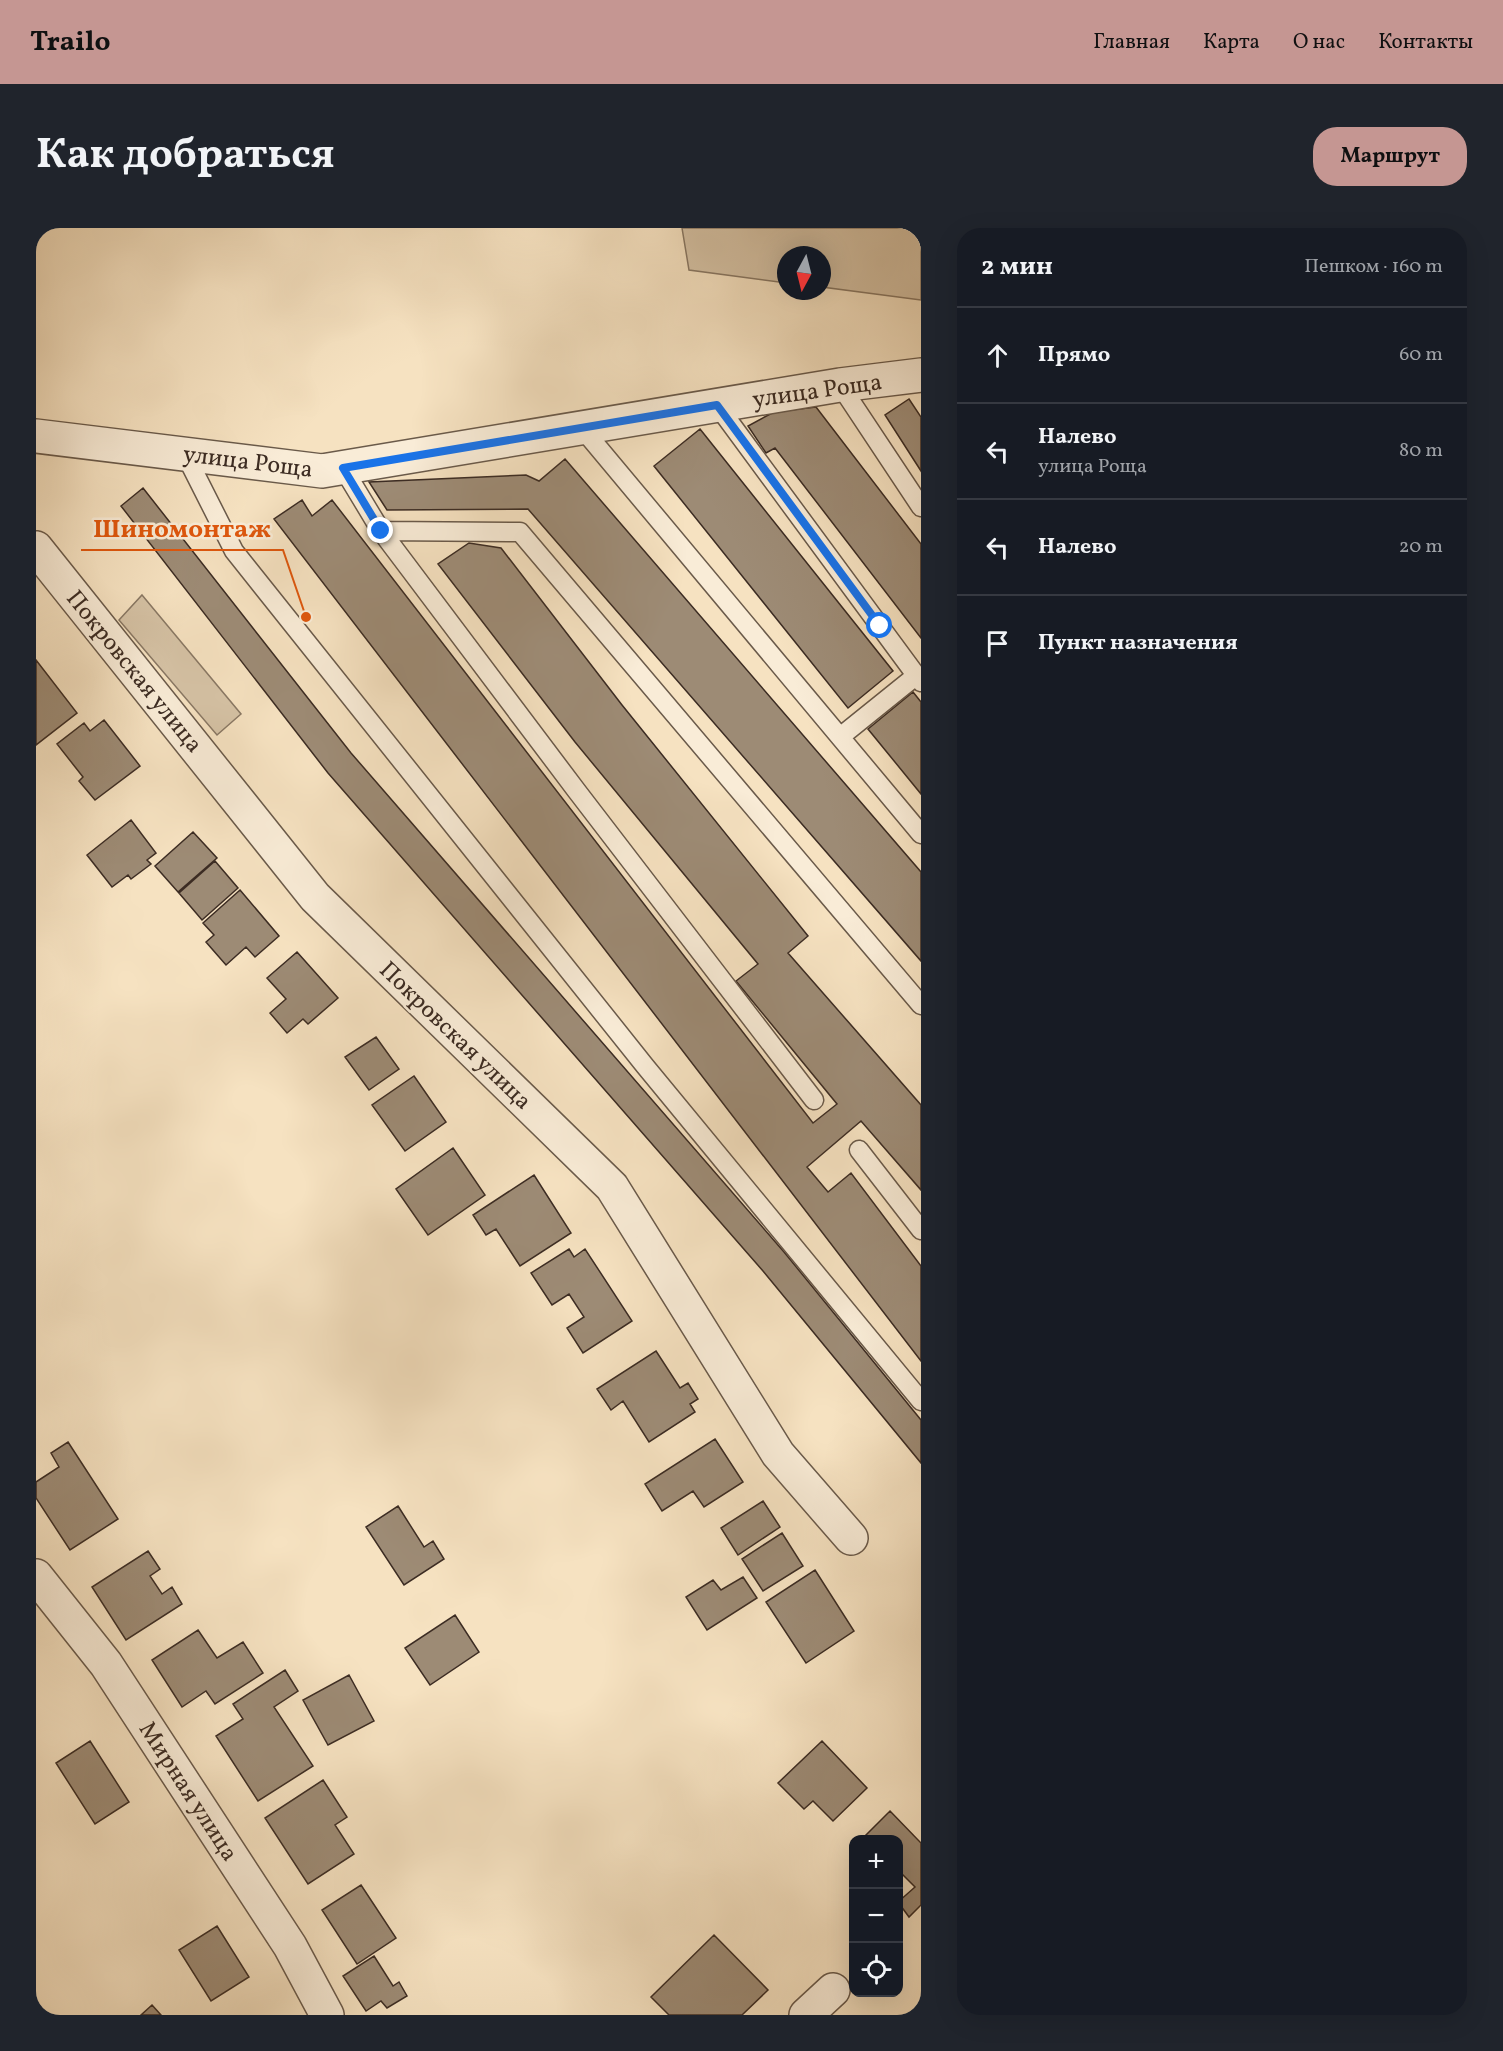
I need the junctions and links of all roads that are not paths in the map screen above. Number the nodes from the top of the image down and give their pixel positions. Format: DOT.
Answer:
graph roads {
  1 [pos="921,375"];
  2 [pos="840,385"];
  3 [pos="717,405"];
  4 [pos="581,427"];
  5 [pos="36,436"];
  6 [pos="185,454"];
  7 [pos="343,468"];
  8 [pos="921,507"];
  9 [pos="381,531"];
  10 [pos="36,548"];
  11 [pos="919,679"];
  12 [pos="840,737"];
  13 [pos="921,834"];
  14 [pos="921,1005"];
  15 [pos="814,1100"];
  16 [pos="859,1150"];
  17 [pos="921,1230"];
  18 [pos="921,1401"];
  19 [pos="851,1538"];
  20 [pos="36,1576"];
  21 [pos="833,1990"];
  22 [pos="327,2015"];
  23 [pos="806,2015"];
  1 -- 2 [label="street, улица Роща"];
  2 -- 3 [label="street, улица Роща"];
  2 -- 8 [label="lane"];
  3 -- 4 [label="street, улица Роща"];
  3 -- 11 [label="lane"];
  4 -- 7 [label="street, улица Роща"];
  4 -- 12 [label="lane"];
  5 -- 6 [label="street, улица Роща"];
  6 -- 7 [label="street, улица Роща"];
  6 -- 18 [label="lane"];
  7 -- 9 [label="lane"];
  9 -- 14 [label="lane"];
  9 -- 15 [label="lane"];
  10 -- 19 [label="street, Покровская улица"];
  11 -- 12 [label="lane"];
  12 -- 13 [label="lane"];
  16 -- 17 [label="lane"];
  20 -- 22 [label="street, Мирная улица"];
  21 -- 23 [label="street"];
}
